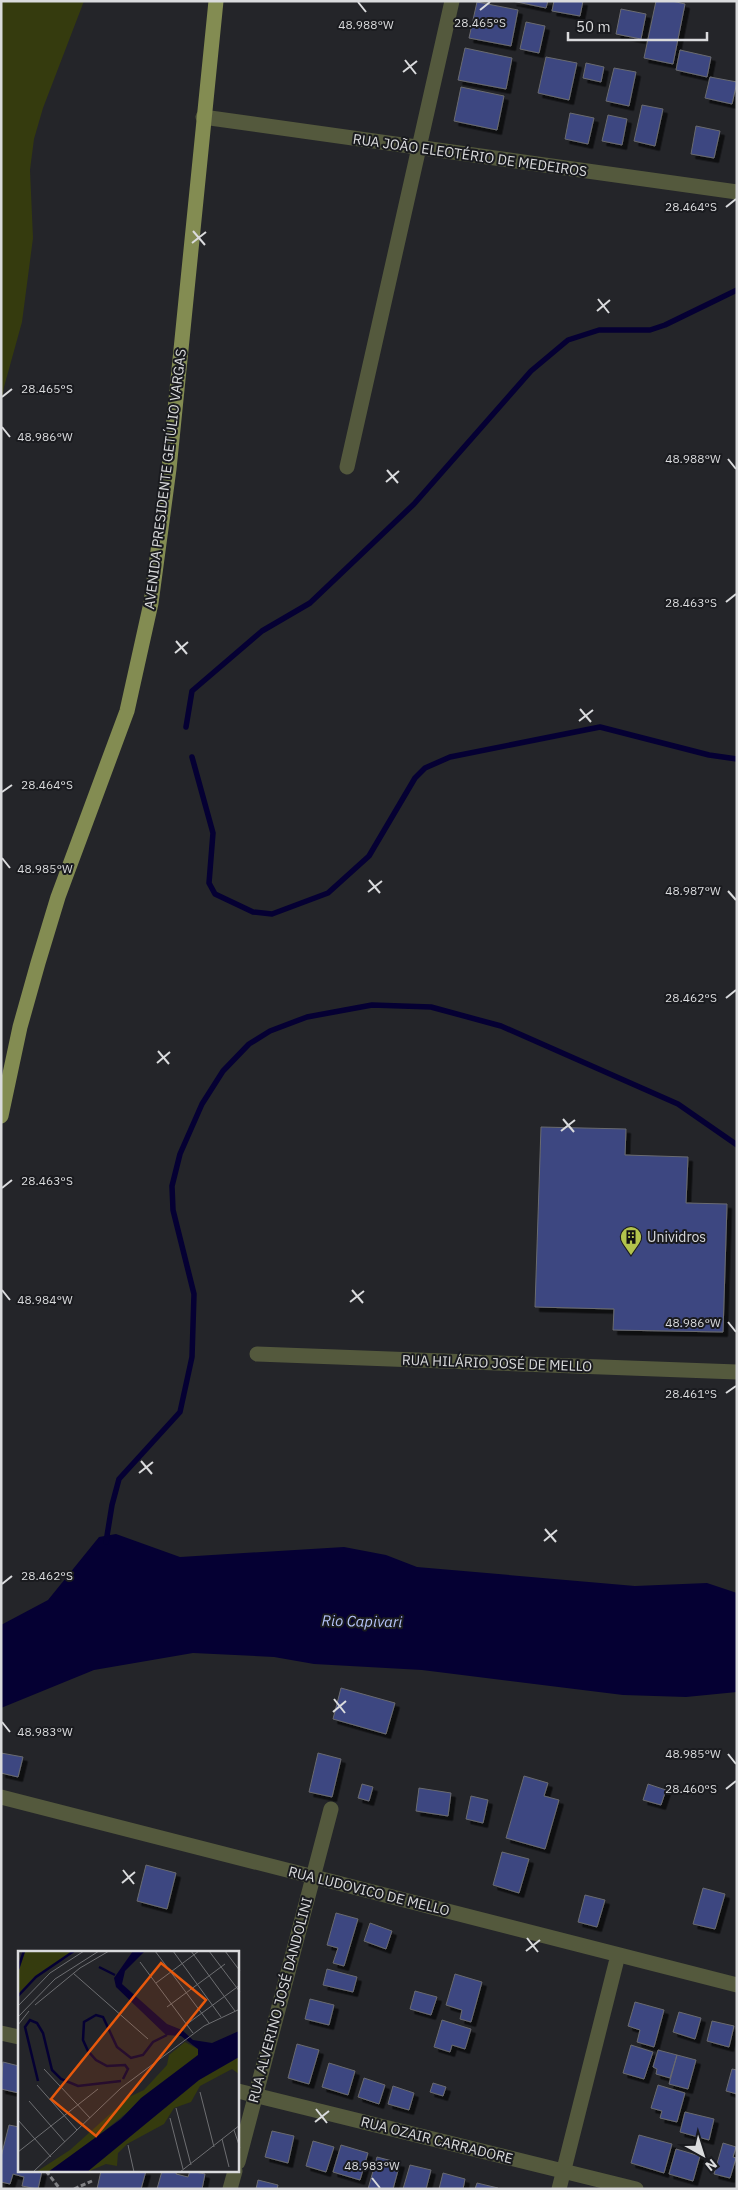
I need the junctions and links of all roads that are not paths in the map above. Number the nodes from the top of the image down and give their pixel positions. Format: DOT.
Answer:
graph roads {
  1 [pos="216,1"];
  2 [pos="452,1"];
  3 [pos="203,117"];
  4 [pos="419,148"];
  5 [pos="737,192"];
  6 [pos="347,467"];
  7 [pos="1,1116"];
  8 [pos="257,1354"];
  9 [pos="737,1372"];
  10 [pos="1,1798"];
  11 [pos="331,1810"];
  12 [pos="313,1877"];
  13 [pos="618,1955"];
  14 [pos="737,1985"];
  15 [pos="1,2033"];
  16 [pos="18,2038"];
  17 [pos="239,2091"];
  18 [pos="255,2095"];
  19 [pos="239,2158"];
  20 [pos="563,2171"];
  21 [pos="235,2172"];
  22 [pos="230,2189"];
  23 [pos="559,2189"];
  24 [pos="636,2189"];
  1 -- 3 [label="main road, AVENIDA PRESIDENTE GETÚLIO VARGAS"];
  2 -- 4 [label="street"];
  3 -- 4 [label="street, RUA JOÃO ELEOTÉRIO DE MEDEIROS"];
  3 -- 7 [label="main road, AVENIDA PRESIDENTE GETÚLIO VARGAS"];
  4 -- 5 [label="street, RUA JOÃO ELEOTÉRIO DE MEDEIROS"];
  4 -- 6 [label="street"];
  8 -- 9 [label="street, RUA HILÁRIO JOSÉ DE MELLO"];
  10 -- 12 [label="street, RUA LUDOVICO DE MELLO"];
  11 -- 12 [label="street, RUA ALVERINO JOSÉ DANDOLINI"];
  12 -- 13 [label="street, RUA LUDOVICO DE MELLO"];
  12 -- 18 [label="street, RUA ALVERINO JOSÉ DANDOLINI"];
  13 -- 14 [label="street, RUA LUDOVICO DE MELLO"];
  13 -- 20 [label="street"];
  15 -- 16 [label="street"];
  17 -- 18 [label="street, RUA OZAIR CARRADORE"];
  18 -- 19 [label="street, RUA ALVERINO JOSÉ DANDOLINI"];
  18 -- 20 [label="street, RUA OZAIR CARRADORE"];
  20 -- 23 [label="street"];
  20 -- 24 [label="street, RUA OZAIR CARRADORE"];
  21 -- 22 [label="street"];
}
